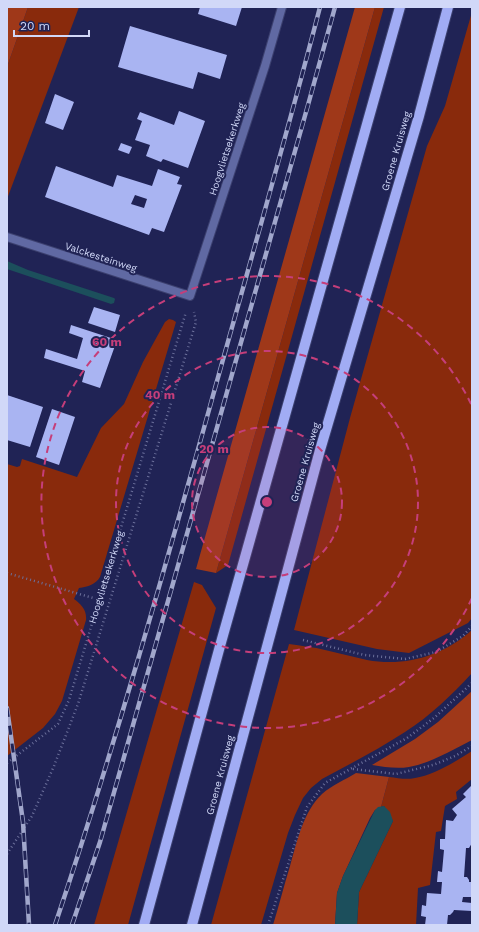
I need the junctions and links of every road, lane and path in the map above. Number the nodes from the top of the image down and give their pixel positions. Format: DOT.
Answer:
graph roads {
  1 [pos="282,7"];
  2 [pos="400,7"];
  3 [pos="448,7"];
  4 [pos="7,237"];
  5 [pos="190,296"];
  6 [pos="7,573"];
  7 [pos="100,600"];
  8 [pos="472,626"];
  9 [pos="303,640"];
  10 [pos="472,683"];
  11 [pos="472,746"];
  12 [pos="7,763"];
  13 [pos="352,769"];
  14 [pos="7,854"];
  15 [pos="144,925"];
  16 [pos="192,925"];
  17 [pos="268,925"];
  1 -- 5 [label="street, Hoogvlietsekerkweg"];
  2 -- 15 [label="main road"];
  3 -- 16 [label="main road, Groene Kruisweg"];
  4 -- 5 [label="street, Valckesteinweg"];
  5 -- 7 [label="path, Hoogvlietsekerkweg"];
  5 -- 14 [label="path, Hoogvlietsekerkweg"];
  6 -- 7 [label="path"];
  7 -- 12 [label="path, Hoogvlietsekerkweg"];
  8 -- 9 [label="path"];
  10 -- 13 [label="path"];
  11 -- 13 [label="path"];
  13 -- 17 [label="path"];
}
